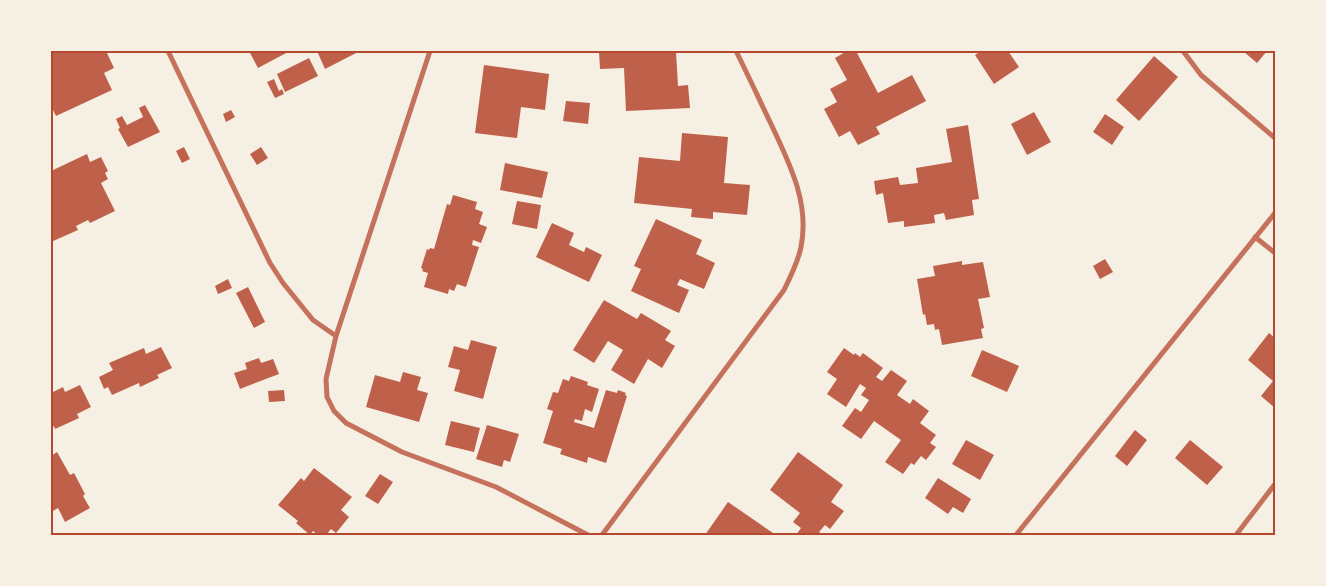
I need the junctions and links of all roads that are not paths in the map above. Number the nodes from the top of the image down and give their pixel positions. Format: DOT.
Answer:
graph roads {
  1 [pos="168,51"];
  2 [pos="430,51"];
  3 [pos="736,51"];
  4 [pos="1183,51"];
  5 [pos="1275,138"];
  6 [pos="1275,213"];
  7 [pos="1256,237"];
  8 [pos="1275,253"];
  9 [pos="336,336"];
  10 [pos="1275,484"];
  11 [pos="588,535"];
  12 [pos="602,535"];
  13 [pos="1016,535"];
  14 [pos="1236,535"];
  1 -- 9 [label="street"];
  2 -- 9 [label="street"];
  3 -- 12 [label="street"];
  4 -- 5 [label="street"];
  6 -- 7 [label="street"];
  7 -- 8 [label="street"];
  7 -- 13 [label="street"];
  9 -- 11 [label="street"];
  10 -- 14 [label="street"];
}
